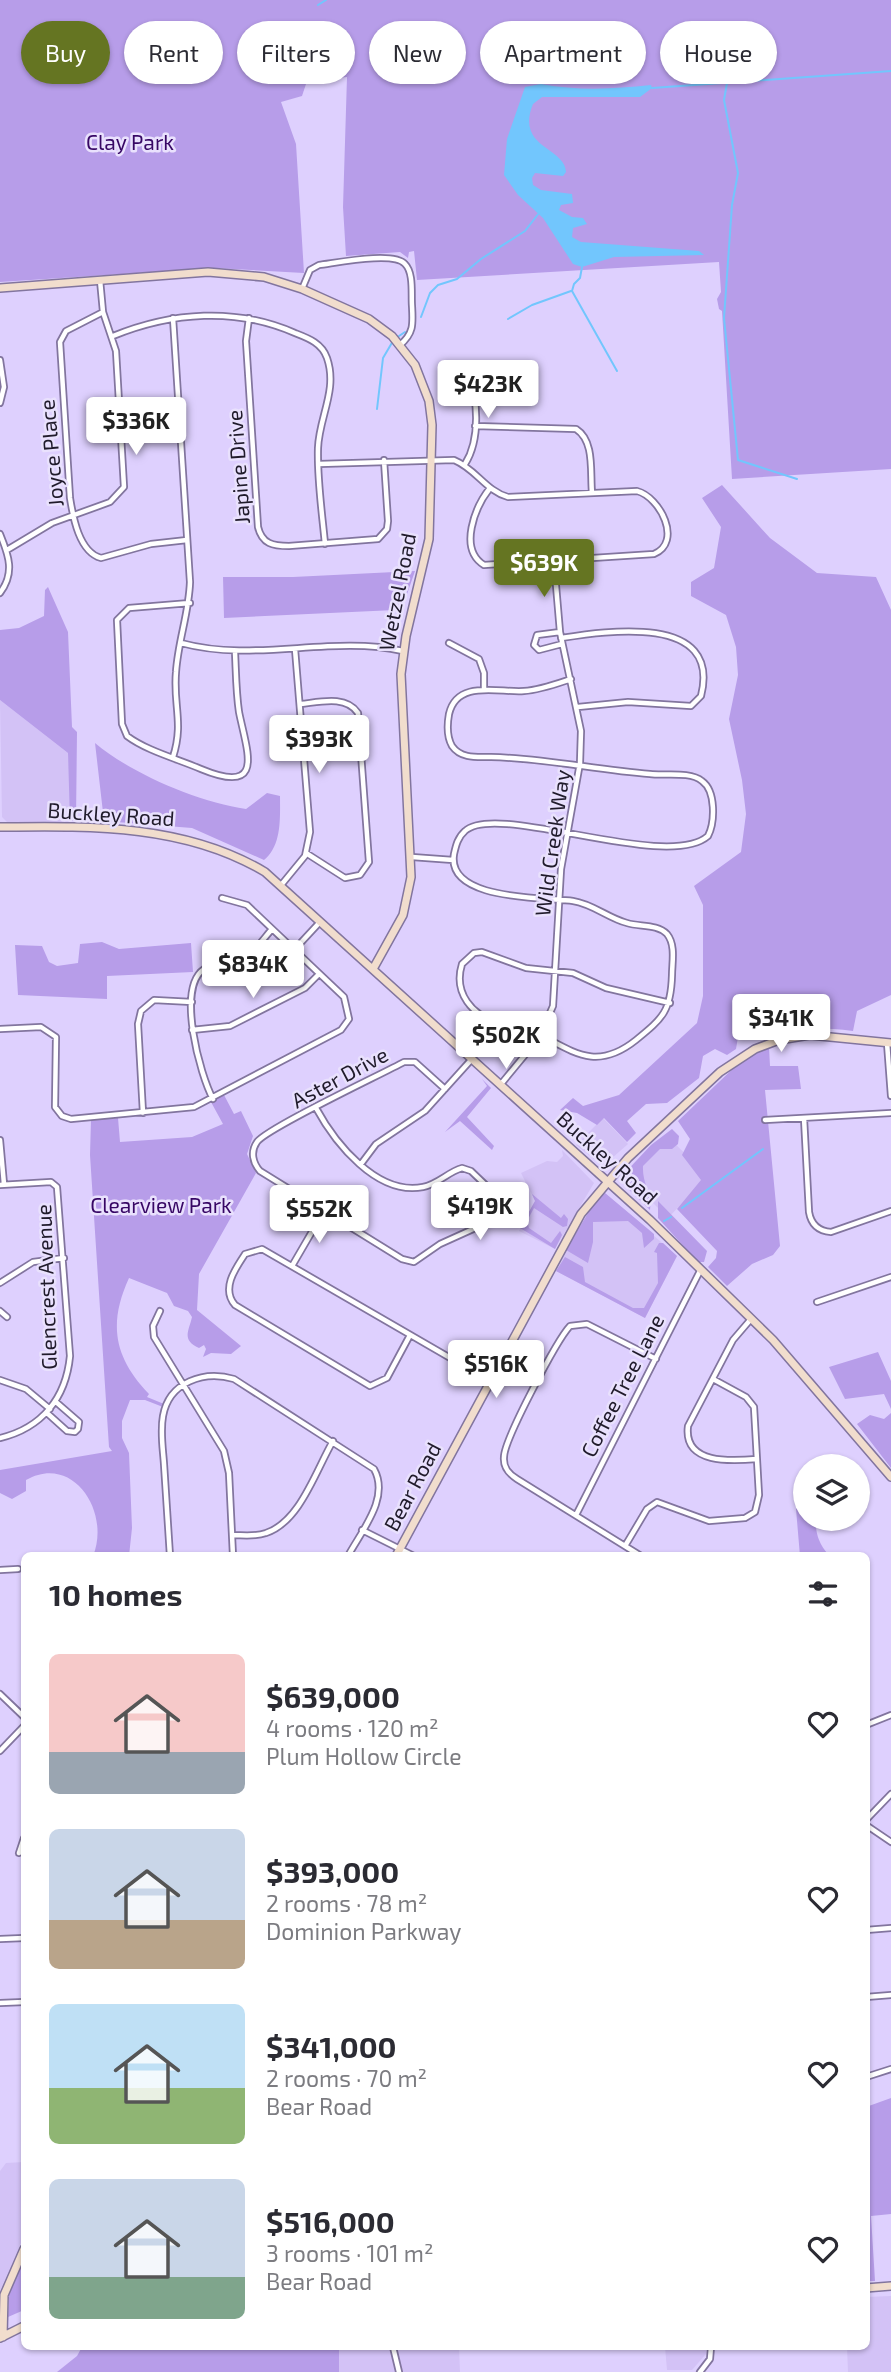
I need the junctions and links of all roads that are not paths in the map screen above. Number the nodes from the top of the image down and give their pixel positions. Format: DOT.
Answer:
graph roads {
  1 [pos="100,280"];
  2 [pos="0,288"];
  3 [pos="302,289"];
  4 [pos="103,312"];
  5 [pos="249,317"];
  6 [pos="173,318"];
  7 [pos="113,335"];
  8 [pos="400,345"];
  9 [pos="0,360"];
  10 [pos="470,369"];
  11 [pos="1,380"];
  12 [pos="0,403"];
  13 [pos="475,426"];
  14 [pos="431,459"];
  15 [pos="384,460"];
  16 [pos="319,464"];
  17 [pos="465,464"];
  18 [pos="489,488"];
  19 [pos="592,493"];
  20 [pos="73,514"];
  21 [pos="0,537"];
  22 [pos="187,540"];
  23 [pos="325,544"];
  24 [pos="7,550"];
  25 [pos="554,562"];
  26 [pos="0,593"];
  27 [pos="190,603"];
  28 [pos="561,638"];
  29 [pos="181,643"];
  30 [pos="449,643"];
  31 [pos="295,649"];
  32 [pos="403,651"];
  33 [pos="235,652"];
  34 [pos="571,679"];
  35 [pos="484,689"];
  36 [pos="301,704"];
  37 [pos="578,707"];
  38 [pos="173,757"];
  39 [pos="580,764"];
  40 [pos="0,827"];
  41 [pos="568,833"];
  42 [pos="306,853"];
  43 [pos="412,857"];
  44 [pos="453,860"];
  45 [pos="282,884"];
  46 [pos="222,898"];
  47 [pos="559,900"];
  48 [pos="322,920"];
  49 [pos="272,929"];
  50 [pos="294,950"];
  51 [pos="373,969"];
  52 [pos="555,971"];
  53 [pos="319,974"];
  54 [pos="192,1002"];
  55 [pos="670,1003"];
  56 [pos="0,1029"];
  57 [pos="192,1030"];
  58 [pos="541,1035"];
  59 [pos="889,1042"];
  60 [pos="471,1060"];
  61 [pos="500,1085"];
  62 [pos="444,1090"];
  63 [pos="891,1096"];
  64 [pos="213,1099"];
  65 [pos="317,1108"];
  66 [pos="143,1113"];
  67 [pos="891,1113"];
  68 [pos="804,1118"];
  69 [pos="765,1120"];
  70 [pos="0,1140"];
  71 [pos="361,1164"];
  72 [pos="607,1181"];
  73 [pos="2,1184"];
  74 [pos="324,1211"];
  75 [pos="891,1211"];
  76 [pos="64,1258"];
  77 [pos="292,1266"];
  78 [pos="700,1271"];
  79 [pos="891,1277"];
  80 [pos="0,1283"];
  81 [pos="817,1302"];
  82 [pos="0,1311"];
  83 [pos="160,1311"];
  84 [pos="7,1317"];
  85 [pos="751,1319"];
  86 [pos="408,1337"];
  87 [pos="656,1359"];
  88 [pos="713,1379"];
  89 [pos="0,1380"];
  90 [pos="490,1381"];
  91 [pos="183,1385"];
  92 [pos="56,1402"];
  93 [pos="49,1411"];
  94 [pos="0,1438"];
  95 [pos="333,1441"];
  96 [pos="757,1459"];
  97 [pos="891,1477"];
  98 [pos="576,1515"];
  99 [pos="362,1530"];
  100 [pos="232,1535"];
  101 [pos="625,1546"];
  102 [pos="170,1552"];
  103 [pos="233,1552"];
  104 [pos="350,1552"];
  105 [pos="398,1552"];
  106 [pos="635,1552"];
  107 [pos="18,1569"];
  108 [pos="0,1570"];
  109 [pos="0,1694"];
  110 [pos="21,1714"];
  111 [pos="891,1715"];
  112 [pos="870,1723"];
  113 [pos="21,1730"];
  114 [pos="0,1751"];
  115 [pos="891,1794"];
  116 [pos="870,1816"];
  117 [pos="870,1828"];
  118 [pos="891,1842"];
  119 [pos="21,1847"];
  120 [pos="19,1853"];
  121 [pos="891,1928"];
  122 [pos="870,1930"];
  123 [pos="21,1938"];
  124 [pos="0,1939"];
  125 [pos="891,1995"];
  126 [pos="870,1997"];
  127 [pos="21,2002"];
  128 [pos="0,2003"];
  129 [pos="891,2069"];
  130 [pos="870,2076"];
  131 [pos="21,2256"];
  132 [pos="891,2286"];
  133 [pos="870,2288"];
  134 [pos="21,2328"];
  135 [pos="1,2338"];
  136 [pos="394,2350"];
  137 [pos="711,2350"];
  138 [pos="399,2372"];
  139 [pos="700,2372"];
  1 -- 2 [label="street, Wetzel Road"];
  1 -- 3 [label="street, Wetzel Road"];
  1 -- 4 [label="street"];
  3 -- 8 [label="street, Wetzel Road"];
  3 -- 8 [label="street"];
  4 -- 7 [label="street"];
  4 -- 20 [label="street, Joyce Place"];
  5 -- 6 [label="street"];
  5 -- 16 [label="street"];
  5 -- 23 [label="street, Japine Drive"];
  6 -- 7 [label="street"];
  6 -- 22 [label="street"];
  7 -- 20 [label="street"];
  8 -- 14 [label="street, Wetzel Road"];
  9 -- 11 [label="street"];
  10 -- 13 [label="street"];
  11 -- 12 [label="street"];
  13 -- 17 [label="street"];
  13 -- 19 [label="street"];
  14 -- 15 [label="street"];
  14 -- 17 [label="street"];
  14 -- 32 [label="street, Wetzel Road"];
  15 -- 16 [label="street"];
  15 -- 23 [label="street, Japine Drive"];
  16 -- 23 [label="street"];
  17 -- 18 [label="street"];
  18 -- 19 [label="street"];
  18 -- 25 [label="street"];
  19 -- 25 [label="street"];
  20 -- 22 [label="street, Joyce Place"];
  20 -- 24 [label="street"];
  21 -- 24 [label="street"];
  22 -- 27 [label="street"];
  24 -- 26 [label="street"];
  25 -- 28 [label="street, Wild Creek Way"];
  27 -- 29 [label="street"];
  27 -- 38 [label="street"];
  28 -- 28 [label="street"];
  28 -- 34 [label="street, Wild Creek Way"];
  28 -- 37 [label="street"];
  29 -- 33 [label="street"];
  29 -- 38 [label="street"];
  30 -- 35 [label="street"];
  31 -- 32 [label="street"];
  31 -- 33 [label="street"];
  31 -- 36 [label="street"];
  32 -- 43 [label="street, Wetzel Road"];
  33 -- 38 [label="street"];
  34 -- 35 [label="street"];
  34 -- 37 [label="street, Wild Creek Way"];
  35 -- 39 [label="street"];
  36 -- 42 [label="street"];
  36 -- 42 [label="street"];
  37 -- 39 [label="street, Wild Creek Way"];
  39 -- 41 [label="street, Wild Creek Way"];
  39 -- 41 [label="street"];
  40 -- 45 [label="street, Buckley Road"];
  41 -- 44 [label="street"];
  41 -- 47 [label="street, Wild Creek Way"];
  42 -- 45 [label="street"];
  43 -- 44 [label="street"];
  43 -- 51 [label="street, Wetzel Road"];
  44 -- 47 [label="street"];
  45 -- 48 [label="street, Buckley Road"];
  46 -- 49 [label="street"];
  47 -- 52 [label="street, Wild Creek Way"];
  47 -- 55 [label="street"];
  48 -- 50 [label="street"];
  48 -- 51 [label="street, Buckley Road"];
  49 -- 50 [label="street"];
  49 -- 54 [label="street"];
  50 -- 53 [label="street"];
  51 -- 60 [label="street, Buckley Road"];
  52 -- 55 [label="street"];
  52 -- 58 [label="street, Wild Creek Way"];
  52 -- 58 [label="street"];
  53 -- 57 [label="street"];
  53 -- 64 [label="street"];
  54 -- 57 [label="street"];
  54 -- 66 [label="street"];
  55 -- 58 [label="street"];
  56 -- 66 [label="street"];
  57 -- 64 [label="street"];
  58 -- 61 [label="street, Wild Creek Way"];
  59 -- 63 [label="street"];
  59 -- 72 [label="street, Bear Road"];
  60 -- 61 [label="street, Buckley Road"];
  60 -- 62 [label="street"];
  61 -- 72 [label="street, Buckley Road"];
  62 -- 65 [label="street, Aster Drive"];
  62 -- 71 [label="street"];
  64 -- 66 [label="street"];
  65 -- 71 [label="street"];
  65 -- 74 [label="street, Aster Drive"];
  67 -- 68 [label="street"];
  68 -- 69 [label="street"];
  68 -- 75 [label="street"];
  70 -- 73 [label="street"];
  71 -- 74 [label="street"];
  72 -- 78 [label="street, Buckley Road"];
  72 -- 90 [label="street, Bear Road"];
  73 -- 76 [label="street, Glencrest Avenue"];
  74 -- 77 [label="street"];
  76 -- 80 [label="street"];
  76 -- 92 [label="street, Glencrest Avenue"];
  77 -- 86 [label="street"];
  77 -- 86 [label="street"];
  78 -- 85 [label="street, Buckley Road"];
  78 -- 87 [label="street, Coffee Tree Lane"];
  79 -- 81 [label="street"];
  82 -- 84 [label="street"];
  83 -- 91 [label="street"];
  85 -- 88 [label="street"];
  85 -- 97 [label="street, Buckley Road"];
  86 -- 90 [label="street"];
  87 -- 98 [label="street, Coffee Tree Lane"];
  87 -- 98 [label="street"];
  88 -- 96 [label="street"];
  88 -- 96 [label="street"];
  89 -- 93 [label="street"];
  90 -- 105 [label="street, Bear Road"];
  91 -- 95 [label="street"];
  91 -- 100 [label="street"];
  91 -- 102 [label="street"];
  92 -- 93 [label="street, Glencrest Avenue"];
  92 -- 93 [label="street"];
  93 -- 94 [label="street, Glencrest Avenue"];
  95 -- 99 [label="street"];
  95 -- 100 [label="street"];
  96 -- 101 [label="street"];
  98 -- 101 [label="street"];
  99 -- 104 [label="street"];
  99 -- 105 [label="street"];
  100 -- 103 [label="street"];
  101 -- 106 [label="street"];
  107 -- 108 [label="street"];
  109 -- 110 [label="street"];
  111 -- 112 [label="street"];
  113 -- 114 [label="street"];
  115 -- 116 [label="street"];
  117 -- 118 [label="street"];
  119 -- 120 [label="street"];
  121 -- 122 [label="street"];
  123 -- 124 [label="street"];
  125 -- 126 [label="street"];
  127 -- 128 [label="street"];
  129 -- 130 [label="street"];
  131 -- 135 [label="street"];
  132 -- 133 [label="street"];
  134 -- 135 [label="street"];
  136 -- 138 [label="street"];
  137 -- 139 [label="street"];
}
